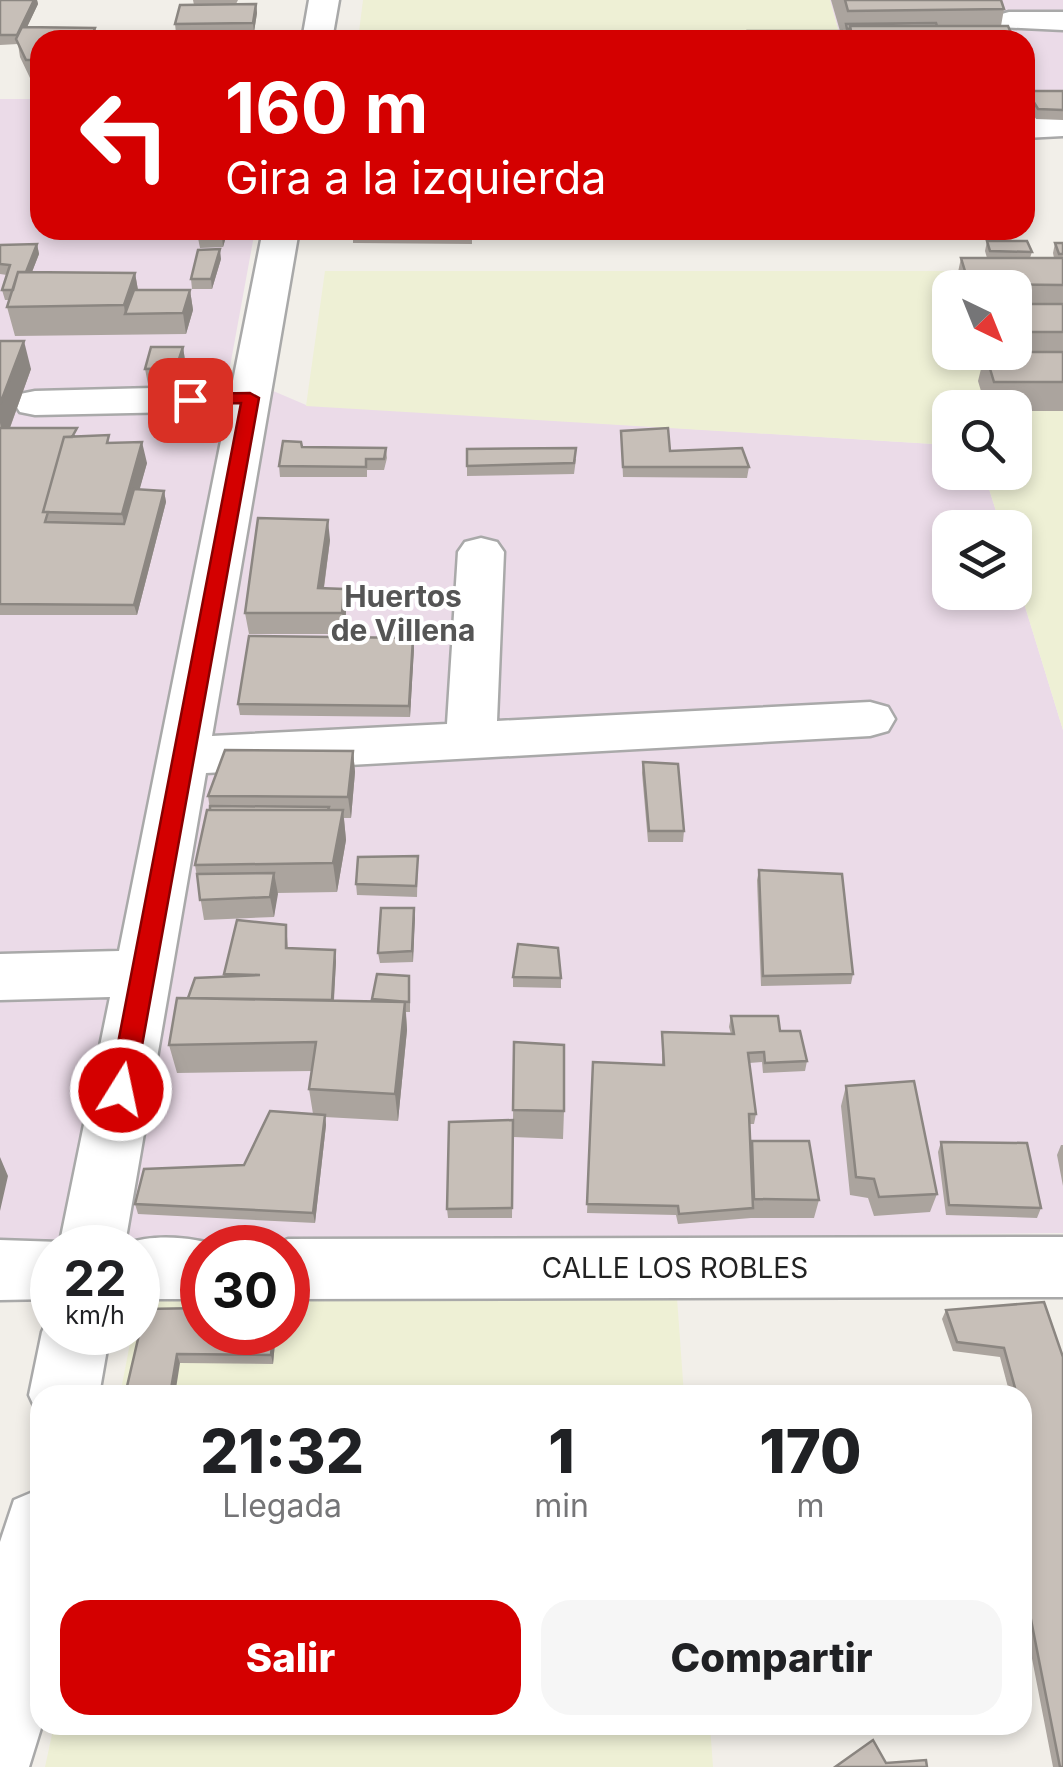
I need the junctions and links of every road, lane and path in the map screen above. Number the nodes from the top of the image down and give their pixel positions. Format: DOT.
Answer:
graph roads {
  1 [pos="324,0"];
  2 [pos="1010,21"];
  3 [pos="1063,22"];
  4 [pos="319,30"];
  5 [pos="1063,126"];
  6 [pos="1035,127"];
  7 [pos="280,240"];
  8 [pos="250,398"];
  9 [pos="35,403"];
  10 [pos="480,552"];
  11 [pos="870,719"];
  12 [pos="470,738"];
  13 [pos="183,756"];
  14 [pos="143,973"];
  15 [pos="0,977"];
  16 [pos="96,1225"];
  17 [pos="1063,1267"];
  18 [pos="310,1269"];
  19 [pos="0,1270"];
  20 [pos="30,1270"];
  21 [pos="72,1355"];
  22 [pos="66,1385"];
  23 [pos="30,1580"];
  24 [pos="0,1740"];
  1 -- 4 [label="street"];
  2 -- 3 [label="street"];
  5 -- 6 [label="street"];
  7 -- 8 [label="street"];
  8 -- 9 [label="street"];
  8 -- 13 [label="street"];
  10 -- 12 [label="street"];
  11 -- 12 [label="street"];
  12 -- 13 [label="street"];
  13 -- 14 [label="street"];
  14 -- 15 [label="street"];
  14 -- 16 [label="street"];
  17 -- 18 [label="street, CALLE LOS ROBLES"];
  19 -- 20 [label="street"];
  21 -- 22 [label="street"];
  23 -- 24 [label="street"];
}
